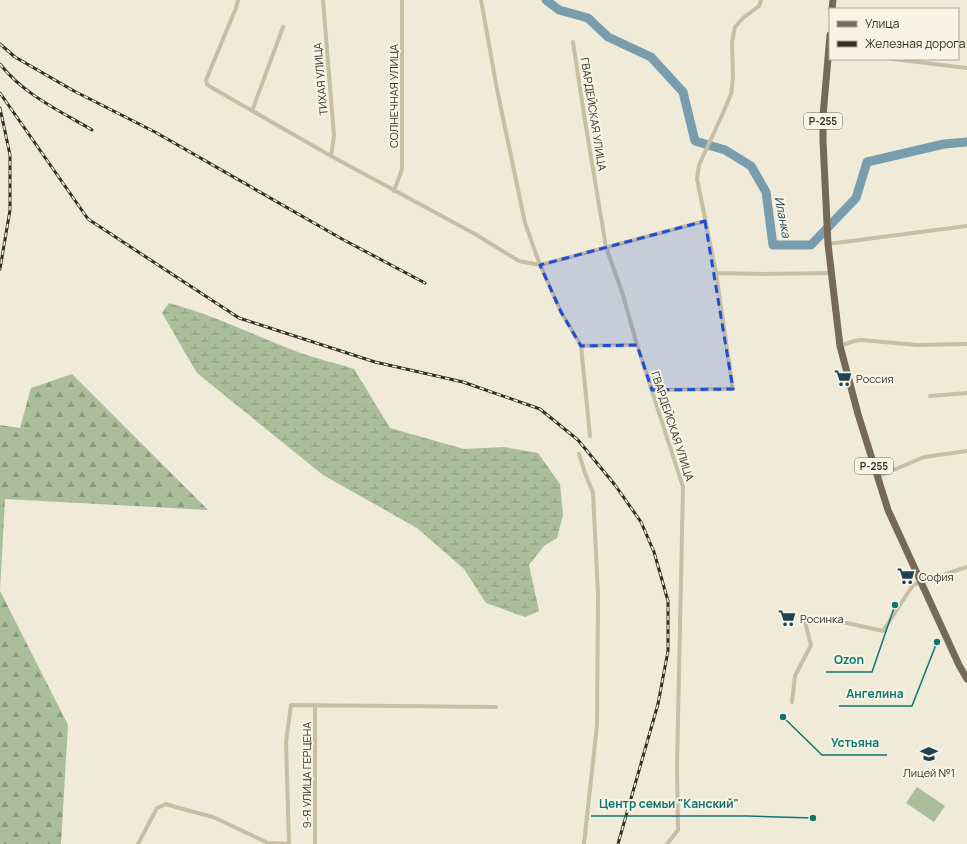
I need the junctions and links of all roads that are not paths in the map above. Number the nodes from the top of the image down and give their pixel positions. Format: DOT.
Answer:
graph roads {
  1 [pos="238,0"];
  2 [pos="323,0"];
  3 [pos="402,0"];
  4 [pos="481,0"];
  5 [pos="761,0"];
  6 [pos="283,27"];
  7 [pos="573,42"];
  8 [pos="829,51"];
  9 [pos="901,60"];
  10 [pos="967,68"];
  11 [pos="252,111"];
  12 [pos="331,156"];
  13 [pos="394,191"];
  14 [pos="706,221"];
  15 [pos="967,226"];
  16 [pos="828,241"];
  17 [pos="606,247"];
  18 [pos="540,265"];
  19 [pos="831,272"];
  20 [pos="716,273"];
  21 [pos="967,344"];
  22 [pos="637,345"];
  23 [pos="581,346"];
  24 [pos="840,346"];
  25 [pos="652,390"];
  26 [pos="967,393"];
  27 [pos="930,396"];
  28 [pos="590,436"];
  29 [pos="967,451"];
  30 [pos="579,454"];
  31 [pos="877,477"];
  32 [pos="967,567"];
  33 [pos="921,582"];
  34 [pos="967,679"];
  35 [pos="792,702"];
  36 [pos="315,705"];
  37 [pos="496,707"];
  38 [pos="138,844"];
  39 [pos="315,844"];
  40 [pos="584,844"];
  41 [pos="667,844"];
  1 -- 11 [label="street"];
  2 -- 12 [label="street, ТИХАЯ УЛИЦА"];
  3 -- 13 [label="street, СОЛНЕЧНАЯ УЛИЦА"];
  4 -- 18 [label="street"];
  5 -- 14 [label="street"];
  6 -- 11 [label="street"];
  7 -- 17 [label="street, ГВАРДЕЙСКАЯ УЛИЦА"];
  8 -- 16 [label="main road, Р-255"];
  9 -- 10 [label="street"];
  11 -- 12 [label="street"];
  12 -- 13 [label="street"];
  13 -- 18 [label="street"];
  14 -- 17 [label="street"];
  14 -- 20 [label="street"];
  15 -- 16 [label="street"];
  16 -- 19 [label="main road, Р-255"];
  17 -- 18 [label="street"];
  17 -- 22 [label="street, ГВАРДЕЙСКАЯ УЛИЦА"];
  18 -- 23 [label="street"];
  19 -- 20 [label="street"];
  19 -- 24 [label="main road, Р-255"];
  20 -- 25 [label="street"];
  21 -- 24 [label="street"];
  22 -- 23 [label="street"];
  22 -- 25 [label="street, ГВАРДЕЙСКАЯ УЛИЦА"];
  23 -- 28 [label="street"];
  24 -- 31 [label="main road, Р-255"];
  25 -- 41 [label="street, ГВАРДЕЙСКАЯ УЛИЦА"];
  26 -- 27 [label="street"];
  29 -- 31 [label="street"];
  30 -- 40 [label="street"];
  31 -- 33 [label="main road, Р-255"];
  32 -- 33 [label="street"];
  33 -- 34 [label="main road, Р-255"];
  33 -- 35 [label="street"];
  36 -- 37 [label="street"];
  36 -- 38 [label="street"];
  36 -- 39 [label="street, 9-Я УЛИЦА ГЕРЦЕНА"];
}
